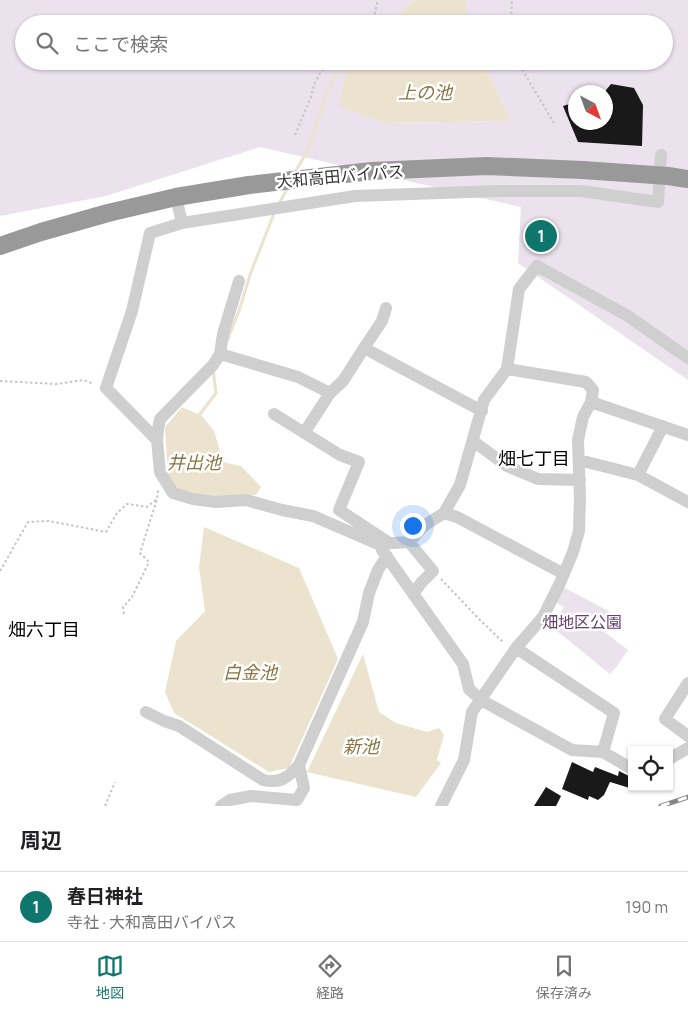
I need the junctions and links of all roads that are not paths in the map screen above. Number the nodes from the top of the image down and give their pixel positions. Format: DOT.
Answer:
graph roads {
  1 [pos="661,155"];
  2 [pos="583,170"];
  3 [pos="688,179"];
  4 [pos="581,191"];
  5 [pos="176,198"];
  6 [pos="182,223"];
  7 [pos="0,246"];
  8 [pos="239,281"];
  9 [pos="386,308"];
  10 [pos="364,348"];
  11 [pos="220,354"];
  12 [pos="688,358"];
  13 [pos="507,369"];
  14 [pos="330,393"];
  15 [pos="591,402"];
  16 [pos="482,411"];
  17 [pos="274,414"];
  18 [pos="664,426"];
  19 [pos="304,432"];
  20 [pos="688,435"];
  21 [pos="157,440"];
  22 [pos="473,441"];
  23 [pos="579,460"];
  24 [pos="638,475"];
  25 [pos="580,480"];
  26 [pos="688,502"];
  27 [pos="444,513"];
  28 [pos="409,542"];
  29 [pos="385,548"];
  30 [pos="564,574"];
  31 [pos="414,593"];
  32 [pos="515,650"];
  33 [pos="688,683"];
  34 [pos="481,700"];
  35 [pos="146,712"];
  36 [pos="688,736"];
  37 [pos="688,748"];
  38 [pos="603,752"];
  39 [pos="673,757"];
  40 [pos="299,765"];
  41 [pos="628,767"];
  42 [pos="221,806"];
  43 [pos="442,806"];
  1 -- 4 [label="street"];
  2 -- 3 [label="highway, 大和高田バイパス"];
  2 -- 4 [label="street"];
  2 -- 5 [label="highway, 大和高田バイパス"];
  4 -- 6 [label="street"];
  5 -- 6 [label="street"];
  5 -- 7 [label="highway, 大和高田バイパス"];
  6 -- 21 [label="street"];
  8 -- 11 [label="street"];
  9 -- 10 [label="street"];
  10 -- 14 [label="street"];
  10 -- 16 [label="street"];
  11 -- 14 [label="street"];
  11 -- 21 [label="street"];
  12 -- 13 [label="street"];
  13 -- 15 [label="street"];
  13 -- 16 [label="street"];
  14 -- 19 [label="street"];
  15 -- 18 [label="street"];
  15 -- 23 [label="street"];
  16 -- 22 [label="street"];
  17 -- 19 [label="street"];
  18 -- 20 [label="street"];
  18 -- 24 [label="street"];
  19 -- 29 [label="street"];
  21 -- 29 [label="street"];
  22 -- 25 [label="street"];
  22 -- 27 [label="street"];
  23 -- 24 [label="street"];
  23 -- 25 [label="street"];
  24 -- 26 [label="street"];
  25 -- 30 [label="street"];
  27 -- 28 [label="street"];
  27 -- 30 [label="street"];
  28 -- 29 [label="street"];
  28 -- 31 [label="street"];
  29 -- 31 [label="street"];
  29 -- 40 [label="street"];
  30 -- 32 [label="street"];
  31 -- 34 [label="street"];
  32 -- 34 [label="street"];
  32 -- 38 [label="street"];
  33 -- 36 [label="street"];
  34 -- 38 [label="street"];
  34 -- 43 [label="street"];
  35 -- 40 [label="street"];
  37 -- 39 [label="street"];
  38 -- 41 [label="street"];
  40 -- 42 [label="street"];
}
